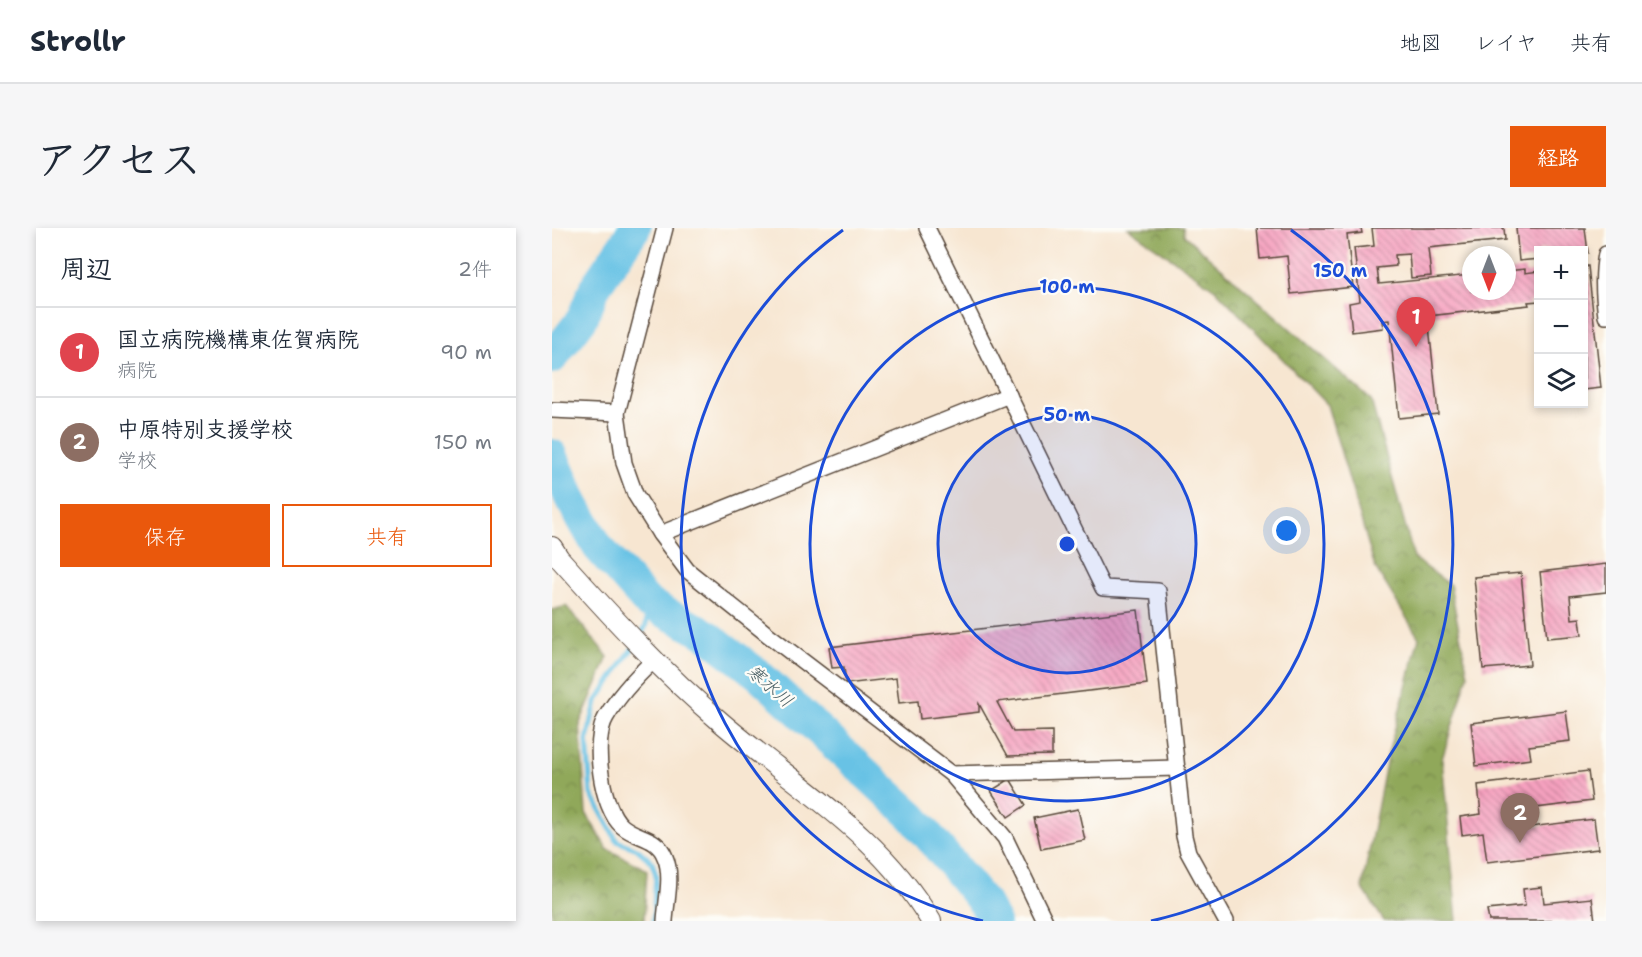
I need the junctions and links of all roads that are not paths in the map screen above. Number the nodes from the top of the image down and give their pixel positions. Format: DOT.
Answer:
graph roads {
  1 [pos="665,228"];
  2 [pos="927,228"];
  3 [pos="1606,254"];
  4 [pos="1606,316"];
  5 [pos="1008,395"];
  6 [pos="552,410"];
  7 [pos="617,413"];
  8 [pos="660,534"];
  9 [pos="552,547"];
  10 [pos="642,649"];
  11 [pos="1177,768"];
  12 [pos="951,774"];
  13 [pos="665,921"];
  14 [pos="932,921"];
  15 [pos="1045,921"];
  16 [pos="1226,921"];
  1 -- 7 [label="street"];
  2 -- 5 [label="street"];
  3 -- 4 [label="street"];
  5 -- 8 [label="street"];
  5 -- 11 [label="street"];
  6 -- 7 [label="street"];
  7 -- 8 [label="street"];
  8 -- 12 [label="street"];
  9 -- 10 [label="street"];
  10 -- 13 [label="street"];
  10 -- 14 [label="street"];
  11 -- 12 [label="street"];
  11 -- 16 [label="street"];
  12 -- 15 [label="street"];
}
